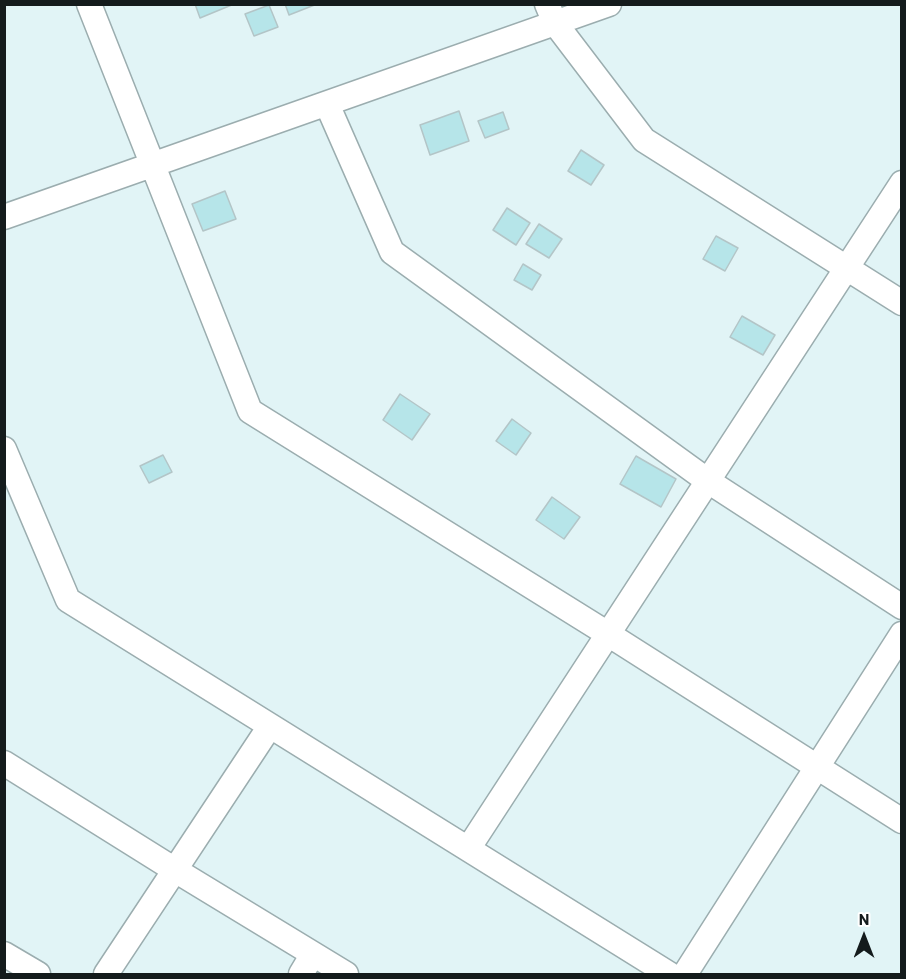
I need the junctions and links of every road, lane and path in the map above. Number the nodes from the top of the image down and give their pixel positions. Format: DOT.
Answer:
graph roads {
  1 [pos="89,4"];
  2 [pos="609,4"];
  3 [pos="551,14"];
  4 [pos="327,104"];
  5 [pos="152,165"];
  6 [pos="902,183"];
  7 [pos="4,217"];
  8 [pos="846,268"];
  9 [pos="902,303"];
  10 [pos="4,448"];
  11 [pos="708,481"];
  12 [pos="13,493"];
  13 [pos="902,607"];
  14 [pos="608,634"];
  15 [pos="902,634"];
  16 [pos="270,726"];
  17 [pos="4,763"];
  18 [pos="817,767"];
  19 [pos="902,821"];
  20 [pos="468,849"];
  21 [pos="175,870"];
  22 [pos="4,954"];
  23 [pos="307,964"];
  24 [pos="38,975"];
  25 [pos="106,975"];
  26 [pos="346,975"];
  27 [pos="669,975"];
  28 [pos="685,975"];
  1 -- 5 [label="street"];
  2 -- 3 [label="street"];
  3 -- 4 [label="street"];
  3 -- 8 [label="street"];
  4 -- 5 [label="street"];
  4 -- 11 [label="street"];
  5 -- 7 [label="street"];
  5 -- 14 [label="street"];
  6 -- 8 [label="street"];
  8 -- 9 [label="street"];
  8 -- 11 [label="street"];
  10 -- 12 [label="street"];
  11 -- 13 [label="street"];
  11 -- 14 [label="street"];
  12 -- 16 [label="street"];
  14 -- 18 [label="street"];
  14 -- 20 [label="street"];
  15 -- 18 [label="street"];
  16 -- 20 [label="street"];
  16 -- 21 [label="street"];
  17 -- 21 [label="street"];
  18 -- 19 [label="street"];
  18 -- 28 [label="street"];
  20 -- 27 [label="street"];
  21 -- 23 [label="street"];
  21 -- 25 [label="street"];
  22 -- 24 [label="street"];
  23 -- 26 [label="street"];
}
